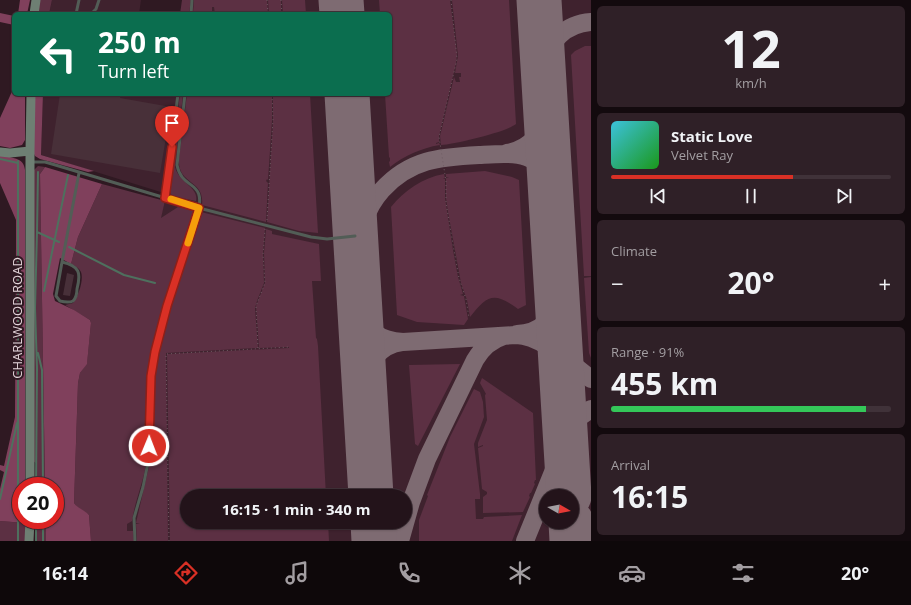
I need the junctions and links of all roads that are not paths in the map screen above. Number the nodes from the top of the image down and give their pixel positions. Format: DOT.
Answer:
graph roads {
  1 [pos="36,0"];
  2 [pos="79,0"];
  3 [pos="99,0"];
  4 [pos="192,0"];
  5 [pos="34,12"];
  6 [pos="76,12"];
  7 [pos="94,12"];
  8 [pos="191,12"];
  9 [pos="31,96"];
  10 [pos="178,96"];
  11 [pos="185,96"];
  12 [pos="30,151"];
  13 [pos="0,152"];
  14 [pos="30,162"];
  15 [pos="79,173"];
  16 [pos="165,198"];
  17 [pos="199,208"];
  18 [pos="355,236"];
  19 [pos="62,262"];
  20 [pos="30,477"];
  21 [pos="30,529"];
  22 [pos="29,541"];
  23 [pos="135,541"];
  1 -- 5 [label="street"];
  2 -- 6 [label="lane"];
  3 -- 7 [label="lane"];
  4 -- 8 [label="lane"];
  9 -- 12 [label="street, CHARLWOOD ROAD"];
  10 -- 16 [label="lane"];
  11 -- 17 [label="lane"];
  12 -- 13 [label="street"];
  12 -- 14 [label="street, CHARLWOOD ROAD"];
  14 -- 15 [label="lane"];
  14 -- 20 [label="street, CHARLWOOD ROAD"];
  15 -- 16 [label="lane"];
  15 -- 19 [label="lane"];
  16 -- 17 [label="lane"];
  17 -- 18 [label="lane"];
  17 -- 23 [label="lane"];
  19 -- 19 [label="lane"];
  21 -- 22 [label="street"];
}
